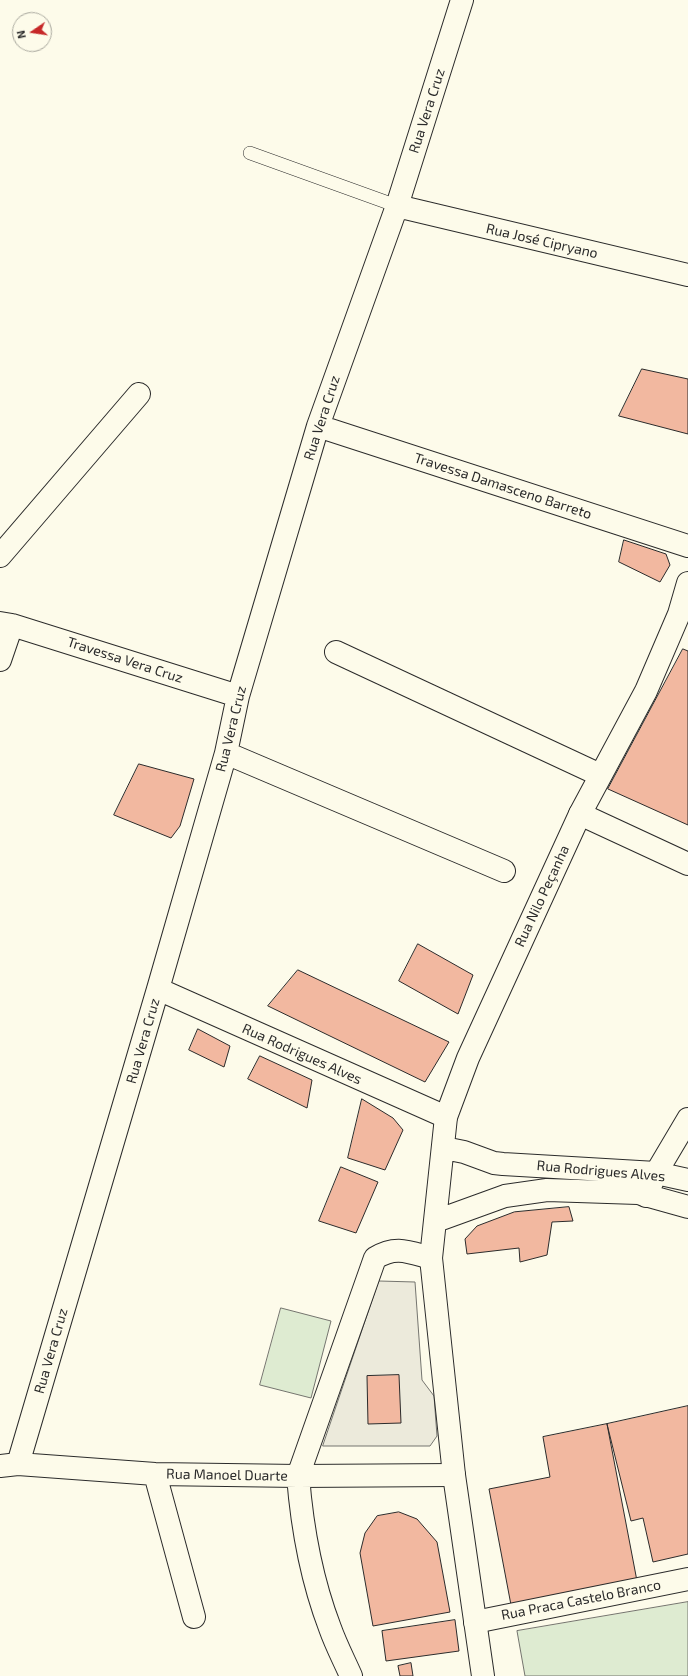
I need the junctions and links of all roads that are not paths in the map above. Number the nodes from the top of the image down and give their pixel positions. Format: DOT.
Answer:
graph roads {
  1 [pos="462,0"];
  2 [pos="250,153"];
  3 [pos="397,206"];
  4 [pos="688,275"];
  5 [pos="139,394"];
  6 [pos="318,426"];
  7 [pos="688,546"];
  8 [pos="0,556"];
  9 [pos="688,584"];
  10 [pos="6,624"];
  11 [pos="336,652"];
  12 [pos="0,660"];
  13 [pos="238,696"];
  14 [pos="226,753"];
  15 [pos="600,775"];
  16 [pos="580,814"];
  17 [pos="688,864"];
  18 [pos="504,871"];
  19 [pos="158,989"];
  20 [pos="446,1117"];
  21 [pos="688,1118"];
  22 [pos="444,1148"];
  23 [pos="503,1164"];
  24 [pos="656,1173"];
  25 [pos="688,1180"];
  26 [pos="505,1196"];
  27 [pos="646,1196"];
  28 [pos="688,1207"];
  29 [pos="436,1221"];
  30 [pos="431,1258"];
  31 [pos="9,1465"];
  32 [pos="155,1474"];
  33 [pos="454,1475"];
  34 [pos="298,1476"];
  35 [pos="688,1579"];
  36 [pos="194,1617"];
  37 [pos="475,1622"];
  38 [pos="351,1676"];
  39 [pos="483,1676"];
  1 -- 3 [label="street, Rua Vera Cruz"];
  2 -- 3 [label="lane"];
  3 -- 4 [label="street, Rua José Cipryano"];
  3 -- 6 [label="street, Rua Vera Cruz"];
  5 -- 8 [label="street"];
  6 -- 7 [label="street, Travessa Damasceno Barreto"];
  6 -- 13 [label="street, Rua Vera Cruz"];
  9 -- 15 [label="street, Rua Nilo Peçanha"];
  10 -- 12 [label="street"];
  10 -- 13 [label="street, Travessa Vera Cruz"];
  11 -- 15 [label="street"];
  13 -- 14 [label="street, Rua Vera Cruz"];
  14 -- 18 [label="street"];
  14 -- 19 [label="street, Rua Vera Cruz"];
  15 -- 16 [label="street, Rua Nilo Peçanha"];
  16 -- 17 [label="street"];
  16 -- 20 [label="street, Rua Nilo Peçanha"];
  19 -- 20 [label="street, Rua Rodrigues Alves"];
  19 -- 31 [label="street, Rua Vera Cruz"];
  20 -- 22 [label="street, Rua Nilo Peçanha"];
  21 -- 24 [label="street"];
  22 -- 23 [label="street, Rua Rodrigues Alves"];
  22 -- 29 [label="street, Rua Nilo Peçanha"];
  23 -- 24 [label="street, Rua Rodrigues Alves"];
  23 -- 26 [label="street"];
  24 -- 25 [label="street, Rua Rodrigues Alves"];
  24 -- 27 [label="street"];
  26 -- 27 [label="street, Rua Rodrigues Alves"];
  26 -- 29 [label="street, Rua Rodrigues Alves"];
  27 -- 28 [label="street, Rua Rodrigues Alves"];
  29 -- 30 [label="street, Rua Nilo Peçanha"];
  30 -- 33 [label="street, Rua Nilo Peçanha"];
  30 -- 34 [label="street"];
  31 -- 32 [label="street, Rua Manoel Duarte"];
  32 -- 34 [label="street, Rua Manoel Duarte"];
  32 -- 36 [label="street"];
  33 -- 34 [label="street, Rua Manoel Duarte"];
  33 -- 37 [label="street, Rua Nilo Peçanha"];
  34 -- 38 [label="street"];
  35 -- 37 [label="street, Rua Praca Castelo Branco"];
  37 -- 39 [label="street, Rua Nilo Peçanha"];
}
